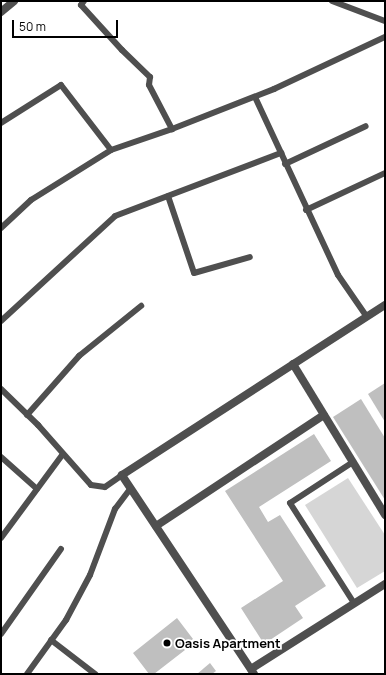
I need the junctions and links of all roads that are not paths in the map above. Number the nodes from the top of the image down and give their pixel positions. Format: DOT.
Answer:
graph roads {
  1 [pos="14,1"];
  2 [pos="84,1"];
  3 [pos="332,1"];
  4 [pos="353,1"];
  5 [pos="348,7"];
  6 [pos="1,12"];
  7 [pos="385,21"];
  8 [pos="385,37"];
  9 [pos="255,97"];
  10 [pos="1,124"];
  11 [pos="366,126"];
  12 [pos="172,129"];
  13 [pos="111,150"];
  14 [pos="281,154"];
  15 [pos="286,164"];
  16 [pos="385,173"];
  17 [pos="168,196"];
  18 [pos="306,210"];
  19 [pos="1,228"];
  20 [pos="250,257"];
  21 [pos="141,306"];
  22 [pos="384,308"];
  23 [pos="367,317"];
  24 [pos="1,321"];
  25 [pos="293,364"];
  26 [pos="1,389"];
  27 [pos="27,415"];
  28 [pos="324,415"];
  29 [pos="63,454"];
  30 [pos="1,457"];
  31 [pos="353,462"];
  32 [pos="122,474"];
  33 [pos="131,488"];
  34 [pos="37,489"];
  35 [pos="385,514"];
  36 [pos="156,526"];
  37 [pos="1,538"];
  38 [pos="61,549"];
  39 [pos="385,584"];
  40 [pos="354,603"];
  41 [pos="1,634"];
  42 [pos="51,640"];
  43 [pos="252,671"];
  44 [pos="27,674"];
  45 [pos="95,674"];
  1 -- 6 [label="street"];
  2 -- 12 [label="lane"];
  3 -- 5 [label="lane"];
  4 -- 5 [label="lane"];
  5 -- 7 [label="lane"];
  8 -- 9 [label="lane"];
  9 -- 12 [label="lane"];
  9 -- 14 [label="lane"];
  10 -- 13 [label="lane"];
  11 -- 15 [label="lane"];
  12 -- 13 [label="lane"];
  13 -- 19 [label="lane"];
  14 -- 15 [label="lane"];
  14 -- 17 [label="lane"];
  15 -- 18 [label="lane"];
  16 -- 18 [label="lane"];
  17 -- 20 [label="lane"];
  17 -- 24 [label="lane"];
  18 -- 23 [label="lane"];
  21 -- 27 [label="lane"];
  22 -- 23 [label="street"];
  23 -- 25 [label="street"];
  25 -- 28 [label="street"];
  25 -- 32 [label="street"];
  26 -- 27 [label="lane"];
  27 -- 29 [label="lane"];
  28 -- 31 [label="street"];
  28 -- 36 [label="street"];
  29 -- 32 [label="lane"];
  29 -- 34 [label="lane"];
  30 -- 34 [label="lane"];
  31 -- 35 [label="street"];
  31 -- 40 [label="lane"];
  32 -- 33 [label="street"];
  33 -- 36 [label="street"];
  33 -- 42 [label="lane"];
  34 -- 37 [label="lane"];
  36 -- 43 [label="street"];
  38 -- 41 [label="lane"];
  39 -- 40 [label="street"];
  40 -- 43 [label="street"];
  42 -- 44 [label="lane"];
  42 -- 45 [label="lane"];
}
